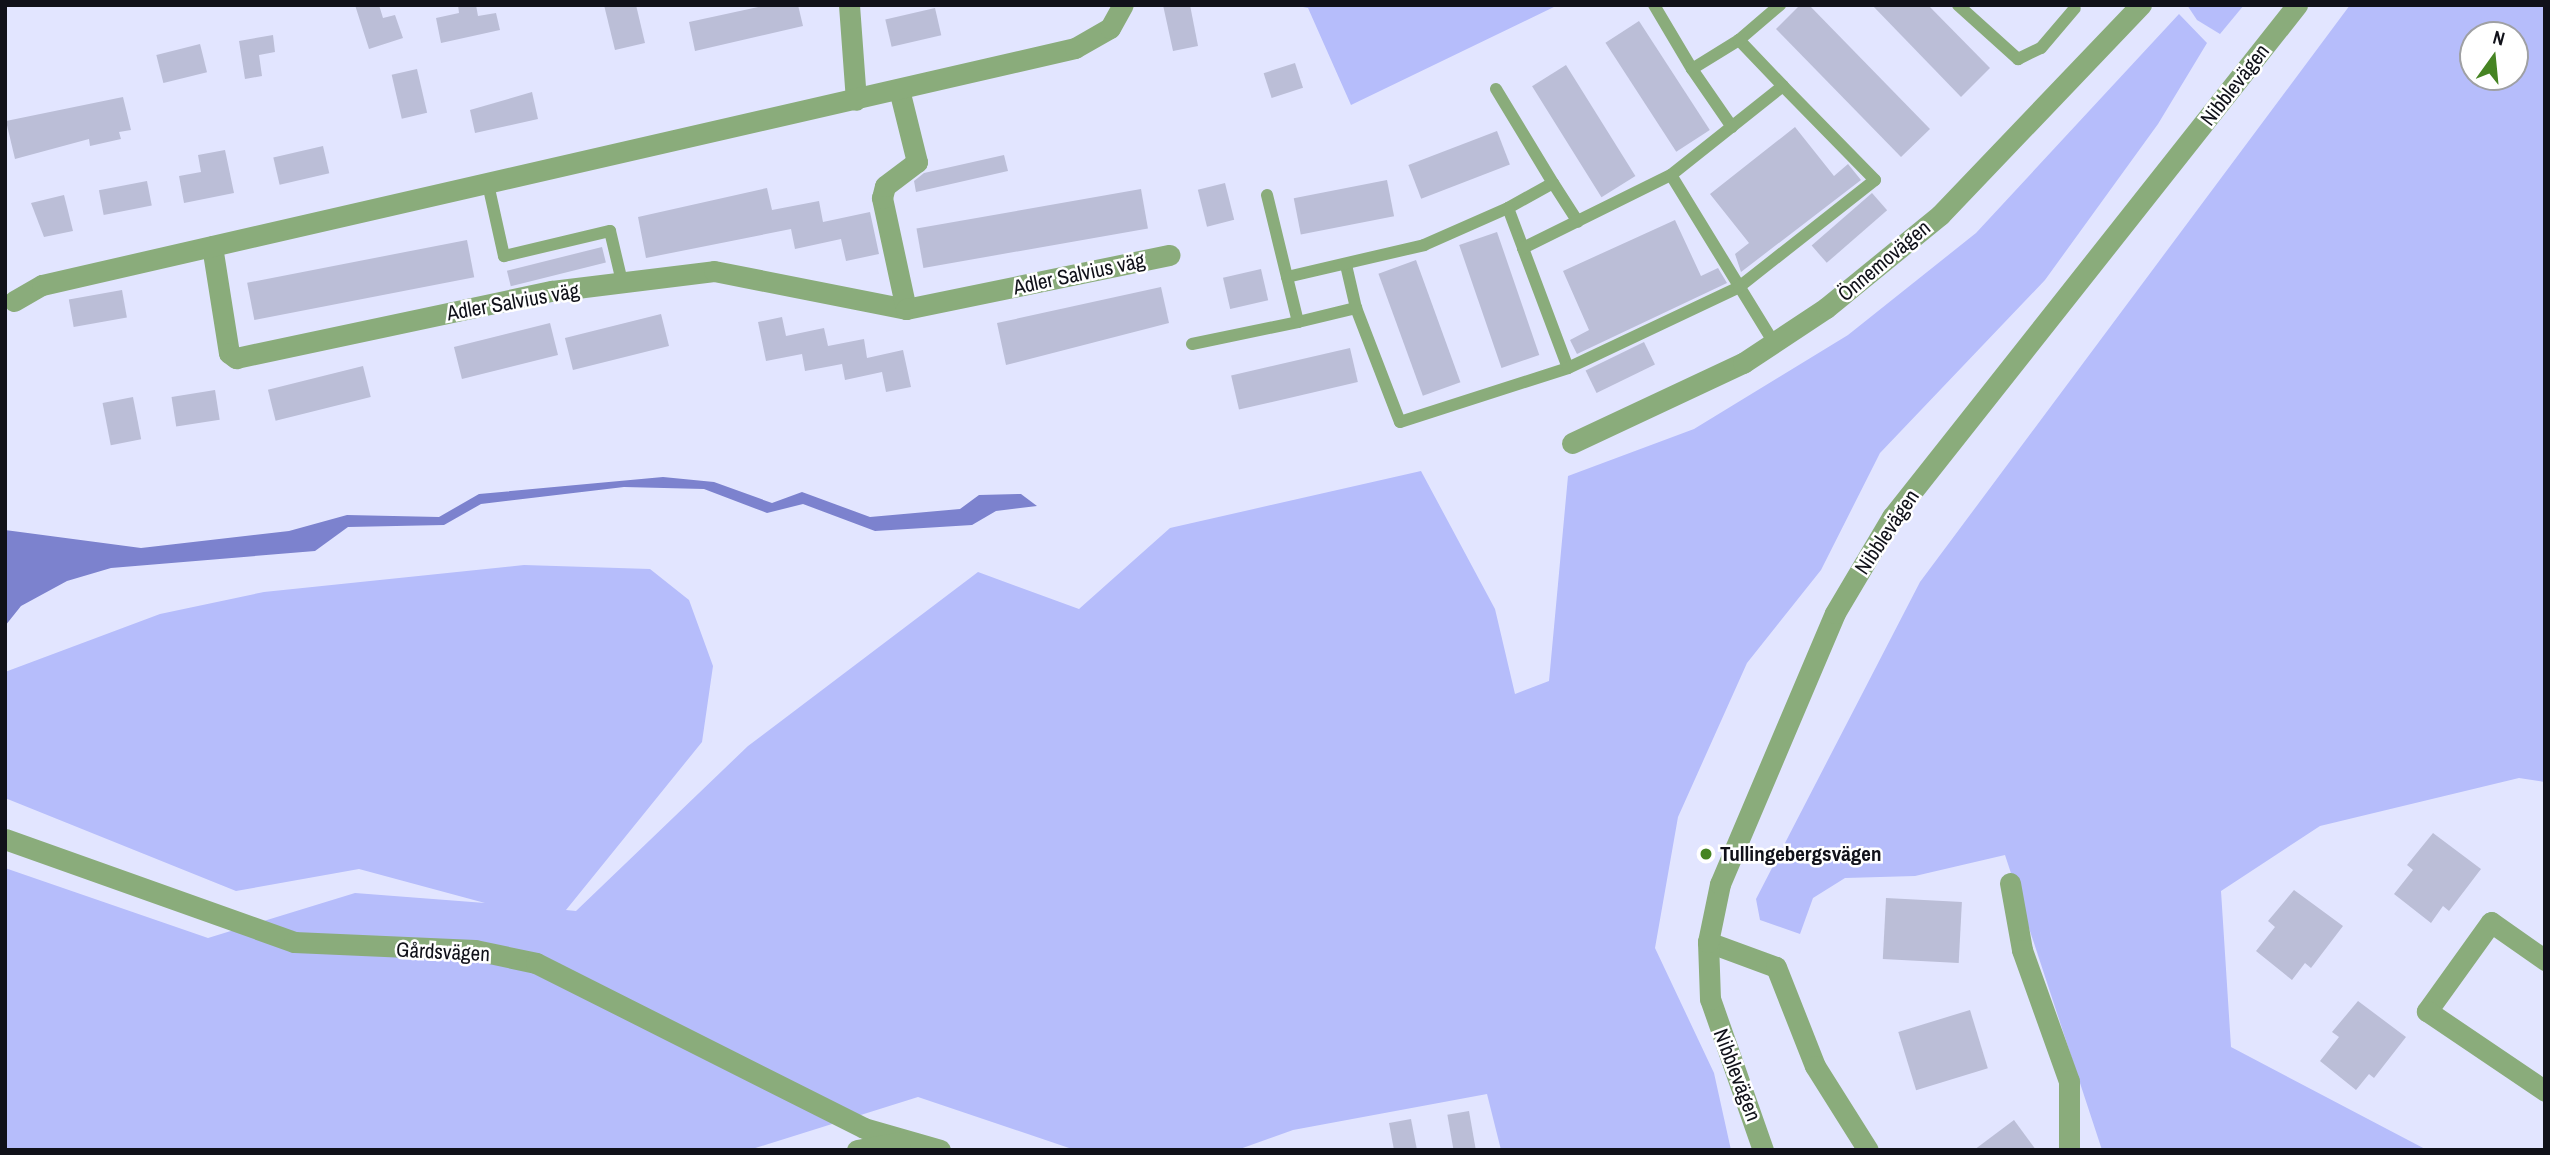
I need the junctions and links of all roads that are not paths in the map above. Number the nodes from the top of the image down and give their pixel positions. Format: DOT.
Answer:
graph roads {
  1 [pos="849,5"];
  2 [pos="1123,5"];
  3 [pos="1654,5"];
  4 [pos="1780,5"];
  5 [pos="1958,5"];
  6 [pos="2141,5"];
  7 [pos="2297,5"];
  8 [pos="2075,8"];
  9 [pos="1739,40"];
  10 [pos="1692,69"];
  11 [pos="1783,86"];
  12 [pos="899,89"];
  13 [pos="1496,89"];
  14 [pos="856,100"];
  15 [pos="1732,127"];
  16 [pos="1671,175"];
  17 [pos="1553,183"];
  18 [pos="488,184"];
  19 [pos="1267,195"];
  20 [pos="1508,208"];
  21 [pos="1578,222"];
  22 [pos="212,246"];
  23 [pos="1523,248"];
  24 [pos="1170,255"];
  25 [pos="1346,265"];
  26 [pos="1287,277"];
  27 [pos="623,286"];
  28 [pos="1739,287"];
  29 [pos="14,300"];
  30 [pos="1356,308"];
  31 [pos="906,309"];
  32 [pos="1298,322"];
  33 [pos="1774,343"];
  34 [pos="1192,344"];
  35 [pos="1568,368"];
  36 [pos="1572,443"];
  37 [pos="5,839"];
  38 [pos="2010,883"];
  39 [pos="1708,942"];
  40 [pos="2545,960"];
  41 [pos="2545,1091"];
  42 [pos="903,1141"];
  43 [pos="858,1150"];
  44 [pos="940,1150"];
  45 [pos="1763,1150"];
  46 [pos="1868,1150"];
  47 [pos="2069,1150"];
  1 -- 14 [label="street"];
  2 -- 12 [label="street"];
  3 -- 10 [label="lane"];
  4 -- 9 [label="lane"];
  5 -- 8 [label="lane"];
  6 -- 33 [label="street, Önnemovägen"];
  7 -- 39 [label="street, Nibblevägen"];
  9 -- 10 [label="lane"];
  9 -- 11 [label="lane"];
  10 -- 15 [label="lane"];
  11 -- 15 [label="lane"];
  11 -- 28 [label="lane"];
  12 -- 14 [label="street"];
  12 -- 31 [label="street"];
  13 -- 17 [label="lane"];
  14 -- 18 [label="street"];
  15 -- 16 [label="lane"];
  16 -- 21 [label="lane"];
  16 -- 28 [label="lane"];
  17 -- 20 [label="lane"];
  17 -- 21 [label="lane"];
  18 -- 22 [label="street"];
  18 -- 27 [label="lane"];
  19 -- 26 [label="lane"];
  20 -- 23 [label="lane"];
  20 -- 25 [label="lane"];
  21 -- 23 [label="lane"];
  22 -- 27 [label="street, Adler Salvius väg"];
  22 -- 29 [label="street"];
  23 -- 35 [label="lane"];
  24 -- 31 [label="street, Adler Salvius väg"];
  25 -- 26 [label="lane"];
  25 -- 30 [label="lane"];
  26 -- 32 [label="lane"];
  27 -- 31 [label="street, Adler Salvius väg"];
  28 -- 33 [label="lane"];
  28 -- 35 [label="lane"];
  30 -- 32 [label="lane"];
  30 -- 35 [label="lane"];
  32 -- 34 [label="lane"];
  33 -- 36 [label="street, Önnemovägen"];
  37 -- 42 [label="street, Gårdsvägen"];
  38 -- 47 [label="street"];
  39 -- 45 [label="street, Nibblevägen"];
  39 -- 46 [label="street"];
  40 -- 41 [label="street"];
  42 -- 43 [label="street"];
  42 -- 44 [label="street, Gårdsvägen"];
}
